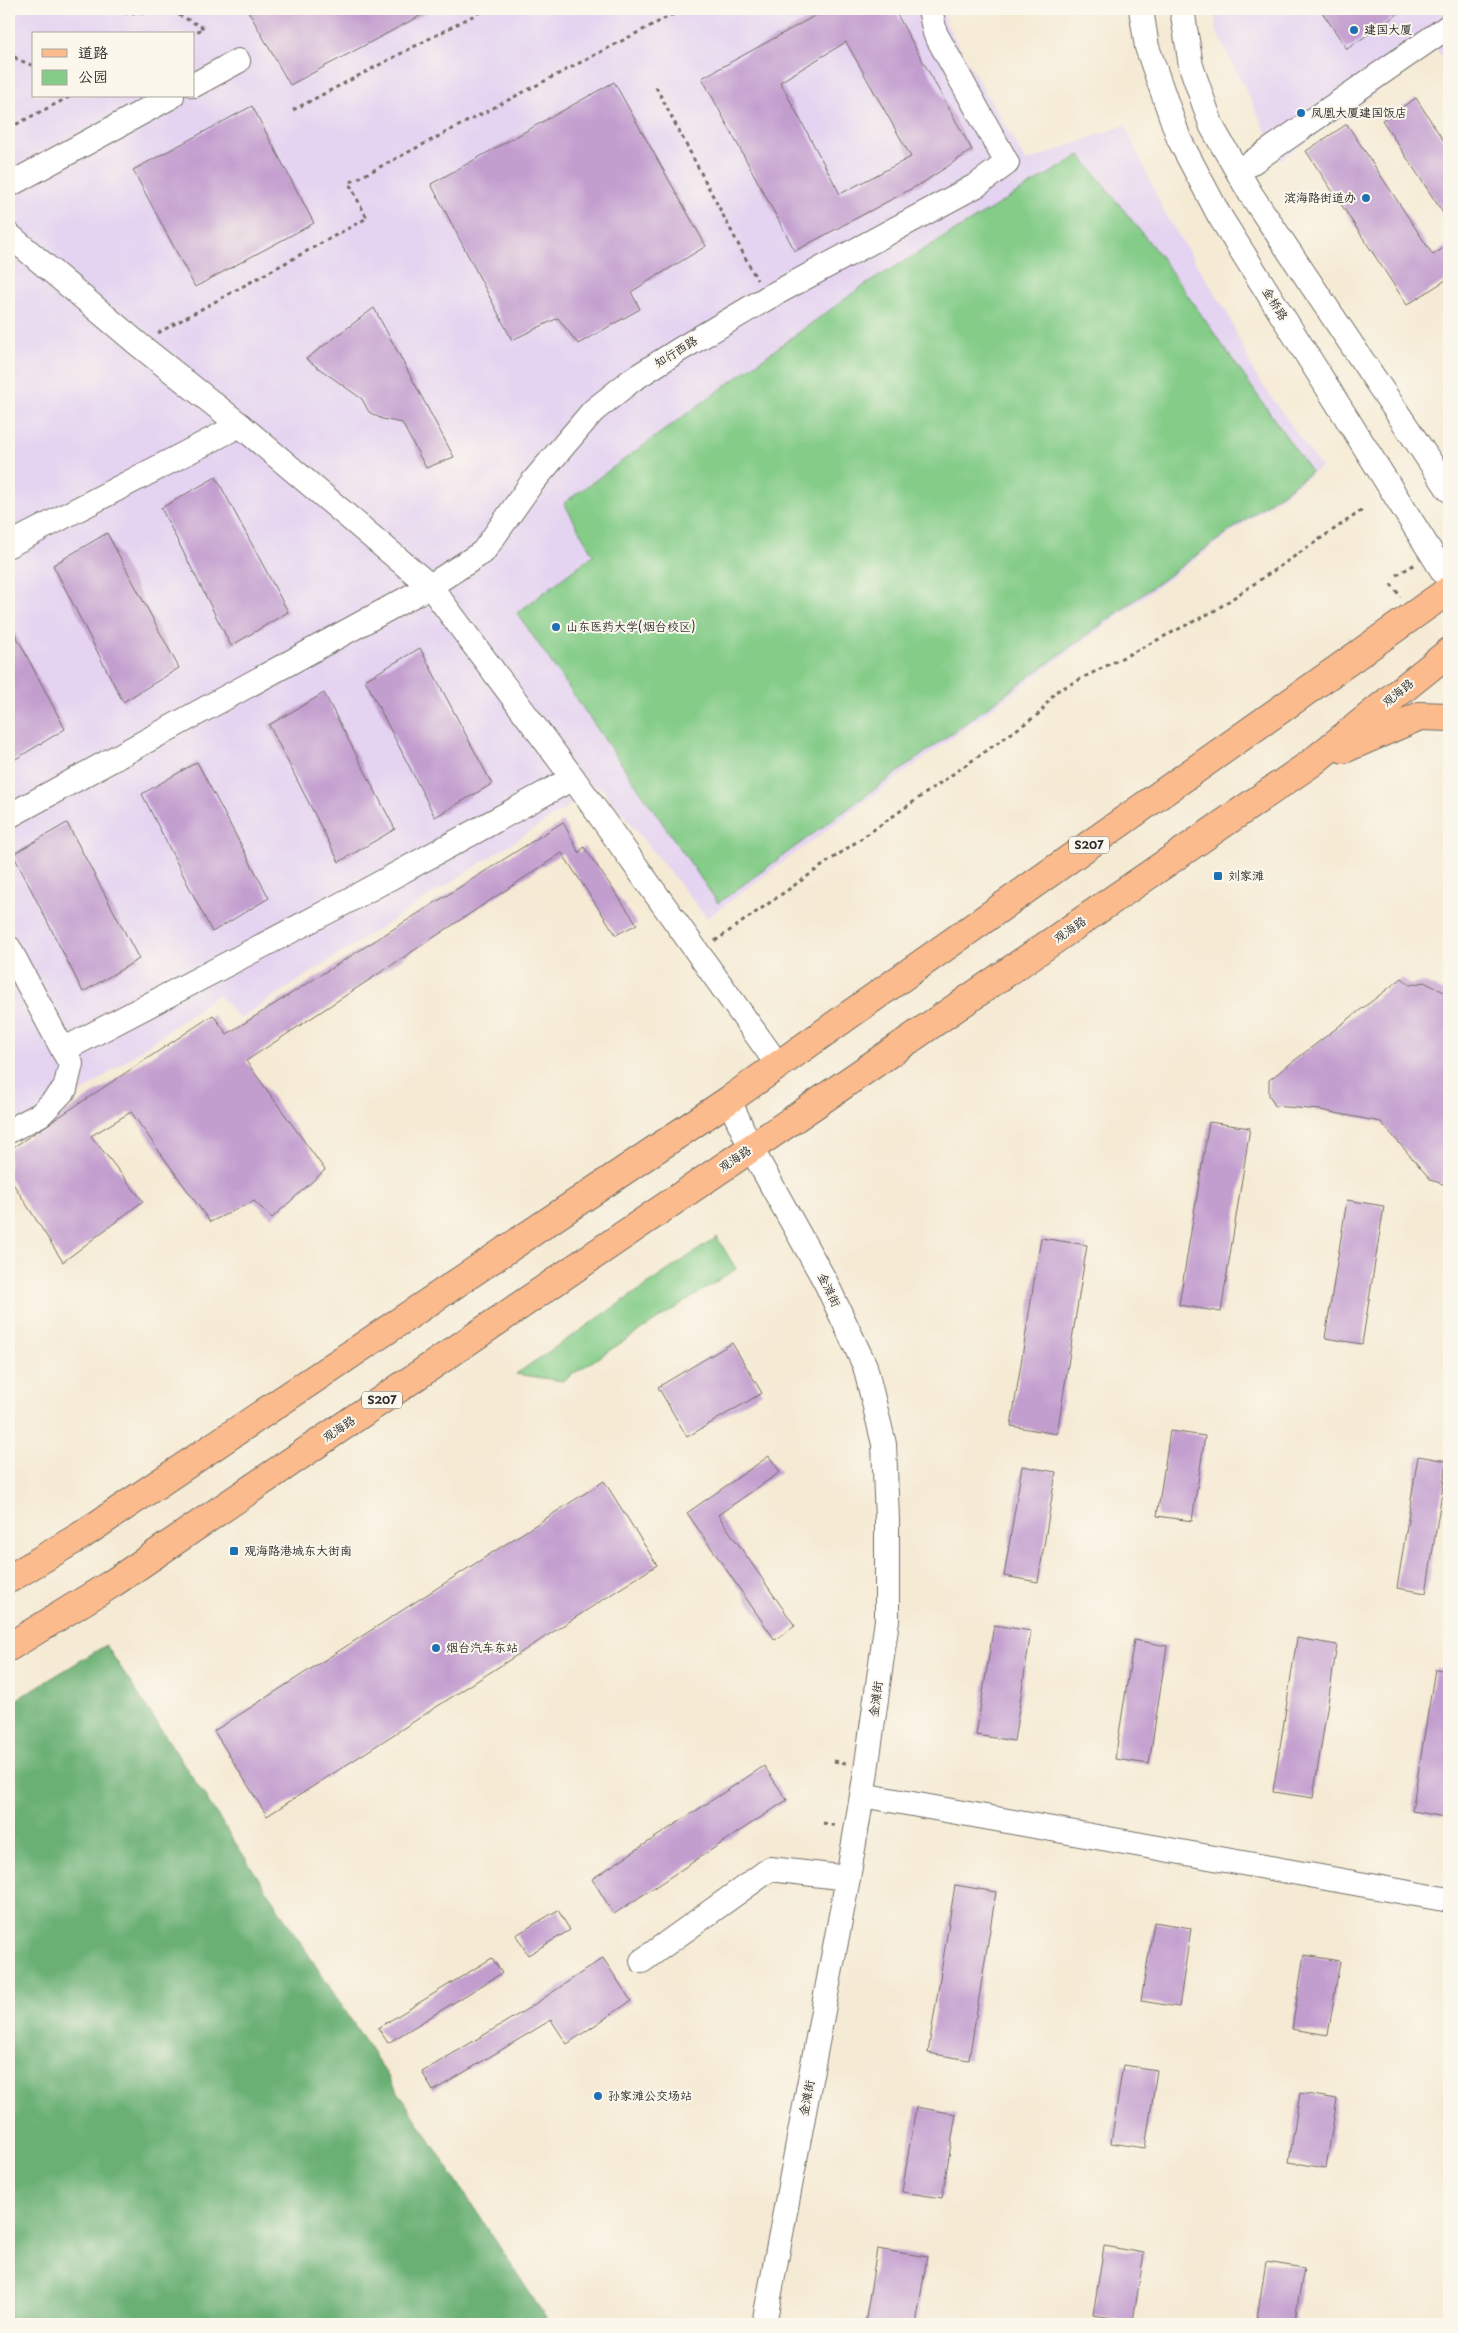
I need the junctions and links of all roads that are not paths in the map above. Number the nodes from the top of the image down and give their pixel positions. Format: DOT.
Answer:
graph roads {
  1 [pos="930,9"];
  2 [pos="1141,9"];
  3 [pos="1182,9"];
  4 [pos="1449,26"];
  5 [pos="238,61"];
  6 [pos="195,84"];
  7 [pos="168,98"];
  8 [pos="1238,172"];
  9 [pos="9,185"];
  10 [pos="9,235"];
  11 [pos="240,425"];
  12 [pos="1449,490"];
  13 [pos="9,545"];
  14 [pos="1449,581"];
  15 [pos="430,586"];
  16 [pos="1449,590"];
  17 [pos="1449,652"];
  18 [pos="1449,717"];
  19 [pos="1310,764"];
  20 [pos="573,778"];
  21 [pos="9,816"];
  22 [pos="9,948"];
  23 [pos="63,1050"];
  24 [pos="778,1065"];
  25 [pos="729,1100"];
  26 [pos="9,1131"];
  27 [pos="751,1148"];
  28 [pos="9,1579"];
  29 [pos="9,1647"];
  30 [pos="862,1795"];
  31 [pos="848,1878"];
  32 [pos="1449,1900"];
  33 [pos="642,1961"];
  34 [pos="764,2324"];
  1 -- 15 [label="street, 知行西路"];
  2 -- 14 [label="street, 金桥路"];
  3 -- 8 [label="street"];
  4 -- 8 [label="street"];
  5 -- 6 [label="street"];
  7 -- 9 [label="street"];
  8 -- 12 [label="street"];
  10 -- 11 [label="street"];
  11 -- 13 [label="street"];
  11 -- 15 [label="street"];
  15 -- 20 [label="street"];
  15 -- 21 [label="street, 知行西路"];
  16 -- 24 [label="main road, S207"];
  17 -- 19 [label="main road, 观海路 / S207"];
  18 -- 19 [label="main road"];
  19 -- 27 [label="main road, 观海路 / S207"];
  20 -- 23 [label="street"];
  20 -- 24 [label="street"];
  22 -- 23 [label="street"];
  23 -- 26 [label="street"];
  24 -- 25 [label="main road, S207"];
  25 -- 27 [label="street, 金滩街"];
  25 -- 28 [label="main road, S207"];
  27 -- 29 [label="main road, 观海路 / S207"];
  27 -- 30 [label="street, 金滩街"];
  30 -- 31 [label="street, 金滩街"];
  30 -- 32 [label="street"];
  31 -- 33 [label="street"];
  31 -- 34 [label="street, 金滩街"];
}
